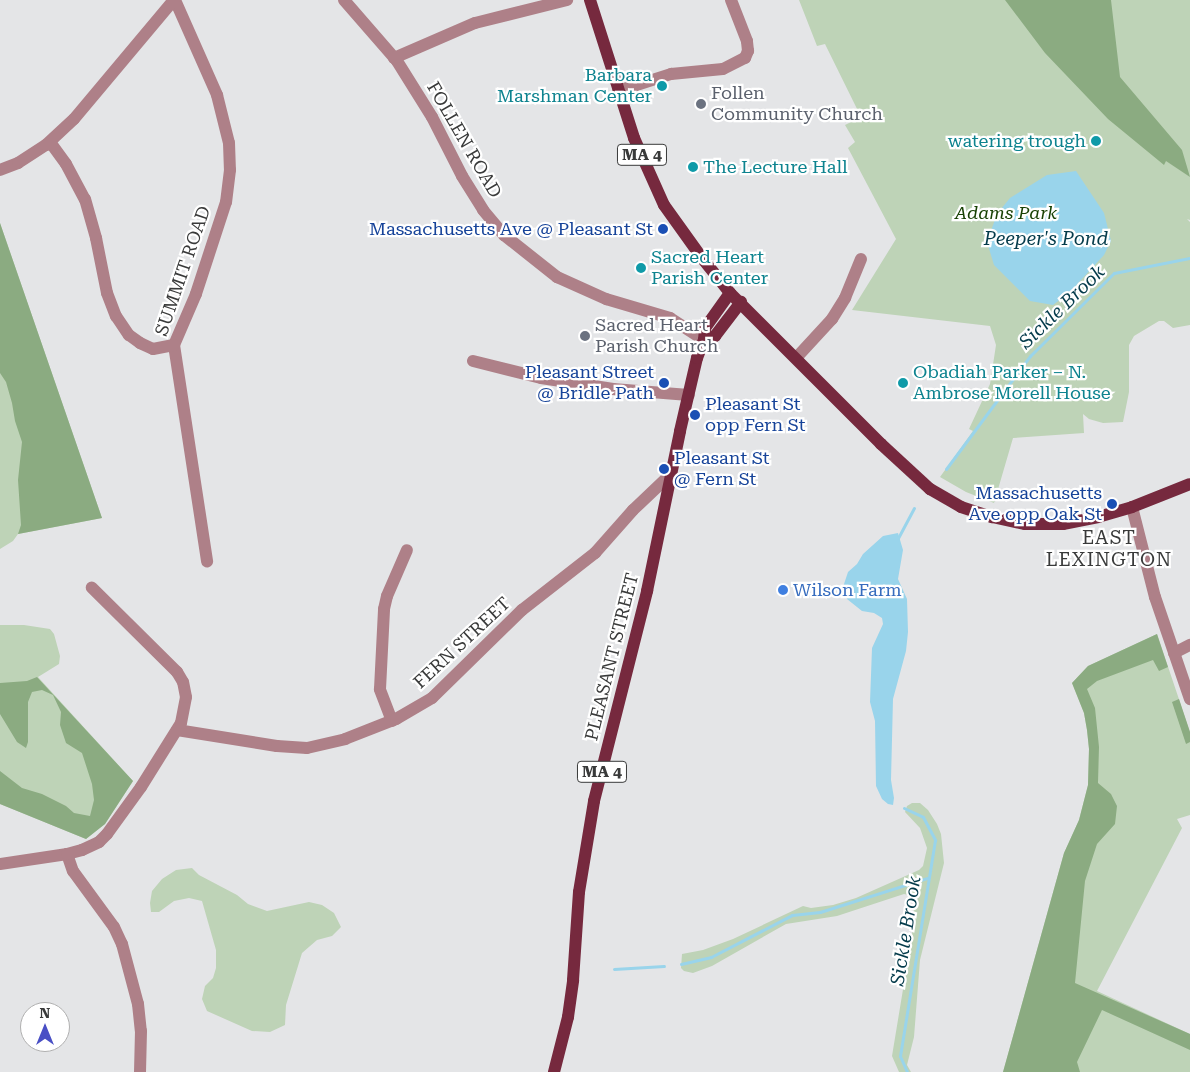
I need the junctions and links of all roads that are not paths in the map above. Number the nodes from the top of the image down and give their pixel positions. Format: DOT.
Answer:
graph roads {
  1 [pos="174,0"];
  2 [pos="344,0"];
  3 [pos="567,0"];
  4 [pos="590,0"];
  5 [pos="731,0"];
  6 [pos="394,58"];
  7 [pos="618,91"];
  8 [pos="50,142"];
  9 [pos="0,170"];
  10 [pos="861,259"];
  11 [pos="730,292"];
  12 [pos="741,302"];
  13 [pos="704,340"];
  14 [pos="174,345"];
  15 [pos="796,357"];
  16 [pos="473,360"];
  17 [pos="689,395"];
  18 [pos="670,475"];
  19 [pos="1190,484"];
  20 [pos="1132,508"];
  21 [pos="407,550"];
  22 [pos="207,561"];
  23 [pos="92,588"];
  24 [pos="1190,645"];
  25 [pos="1174,653"];
  26 [pos="1190,699"];
  27 [pos="392,721"];
  28 [pos="177,730"];
  29 [pos="66,854"];
  30 [pos="4,863"];
  31 [pos="0,874"];
  32 [pos="140,1072"];
  33 [pos="554,1072"];
  1 -- 8 [label="street"];
  1 -- 14 [label="street, SUMMIT ROAD"];
  2 -- 6 [label="street, FOLLEN ROAD"];
  3 -- 6 [label="street"];
  4 -- 7 [label="main road, MA 4"];
  5 -- 7 [label="street"];
  6 -- 13 [label="street, FOLLEN ROAD"];
  7 -- 11 [label="main road, MA 4"];
  8 -- 9 [label="street"];
  8 -- 14 [label="street"];
  10 -- 15 [label="street"];
  11 -- 12 [label="main road"];
  11 -- 13 [label="main road, PLEASANT STREET / MA 4"];
  12 -- 13 [label="main road"];
  12 -- 15 [label="main road"];
  13 -- 17 [label="main road, PLEASANT STREET / MA 4"];
  14 -- 22 [label="street, SUMMIT ROAD"];
  15 -- 20 [label="main road"];
  16 -- 17 [label="street"];
  17 -- 18 [label="main road, PLEASANT STREET / MA 4"];
  18 -- 27 [label="street, FERN STREET"];
  18 -- 33 [label="main road, PLEASANT STREET / MA 4"];
  19 -- 20 [label="main road"];
  20 -- 25 [label="street"];
  21 -- 27 [label="street"];
  23 -- 28 [label="street"];
  24 -- 25 [label="street"];
  25 -- 26 [label="street"];
  27 -- 28 [label="street, FERN STREET"];
  28 -- 29 [label="street"];
  29 -- 30 [label="street"];
  29 -- 32 [label="street"];
  30 -- 31 [label="street"];
}
